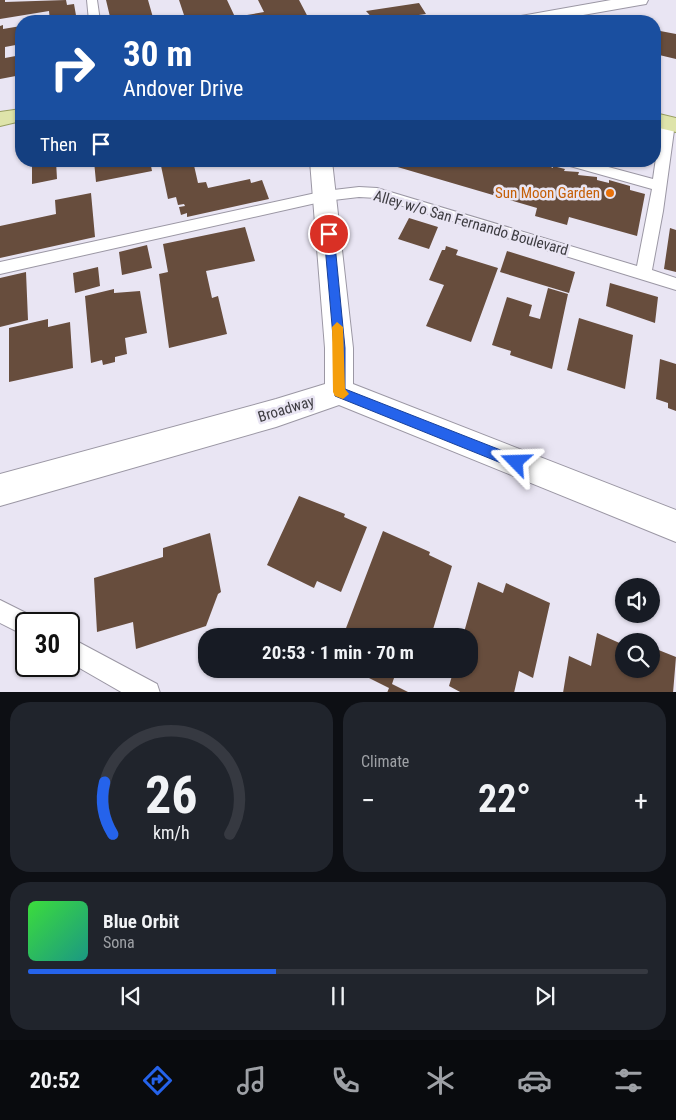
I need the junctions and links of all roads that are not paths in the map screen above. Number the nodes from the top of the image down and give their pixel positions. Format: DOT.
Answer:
graph roads {
  1 [pos="92,0"];
  2 [pos="640,0"];
  3 [pos="94,15"];
  4 [pos="555,15"];
  5 [pos="15,116"];
  6 [pos="0,119"];
  7 [pos="666,122"];
  8 [pos="322,167"];
  9 [pos="590,167"];
  10 [pos="659,186"];
  11 [pos="325,196"];
  12 [pos="0,268"];
  13 [pos="643,274"];
  14 [pos="676,284"];
  15 [pos="339,392"];
  16 [pos="0,490"];
  17 [pos="676,526"];
  18 [pos="0,611"];
  19 [pos="15,619"];
  20 [pos="80,655"];
  21 [pos="148,692"];
  1 -- 3 [label="lane"];
  2 -- 4 [label="street"];
  5 -- 6 [label="main road"];
  7 -- 10 [label="lane"];
  8 -- 11 [label="street"];
  9 -- 10 [label="lane"];
  10 -- 13 [label="lane"];
  11 -- 12 [label="lane, Alley w/o San Fernando Boulevard"];
  11 -- 13 [label="lane, Alley w/o San Fernando Boulevard"];
  11 -- 15 [label="street"];
  13 -- 14 [label="lane, Alley w/o San Fernando Boulevard"];
  15 -- 16 [label="street, Broadway"];
  15 -- 17 [label="street"];
  18 -- 19 [label="lane"];
  20 -- 21 [label="lane"];
}
